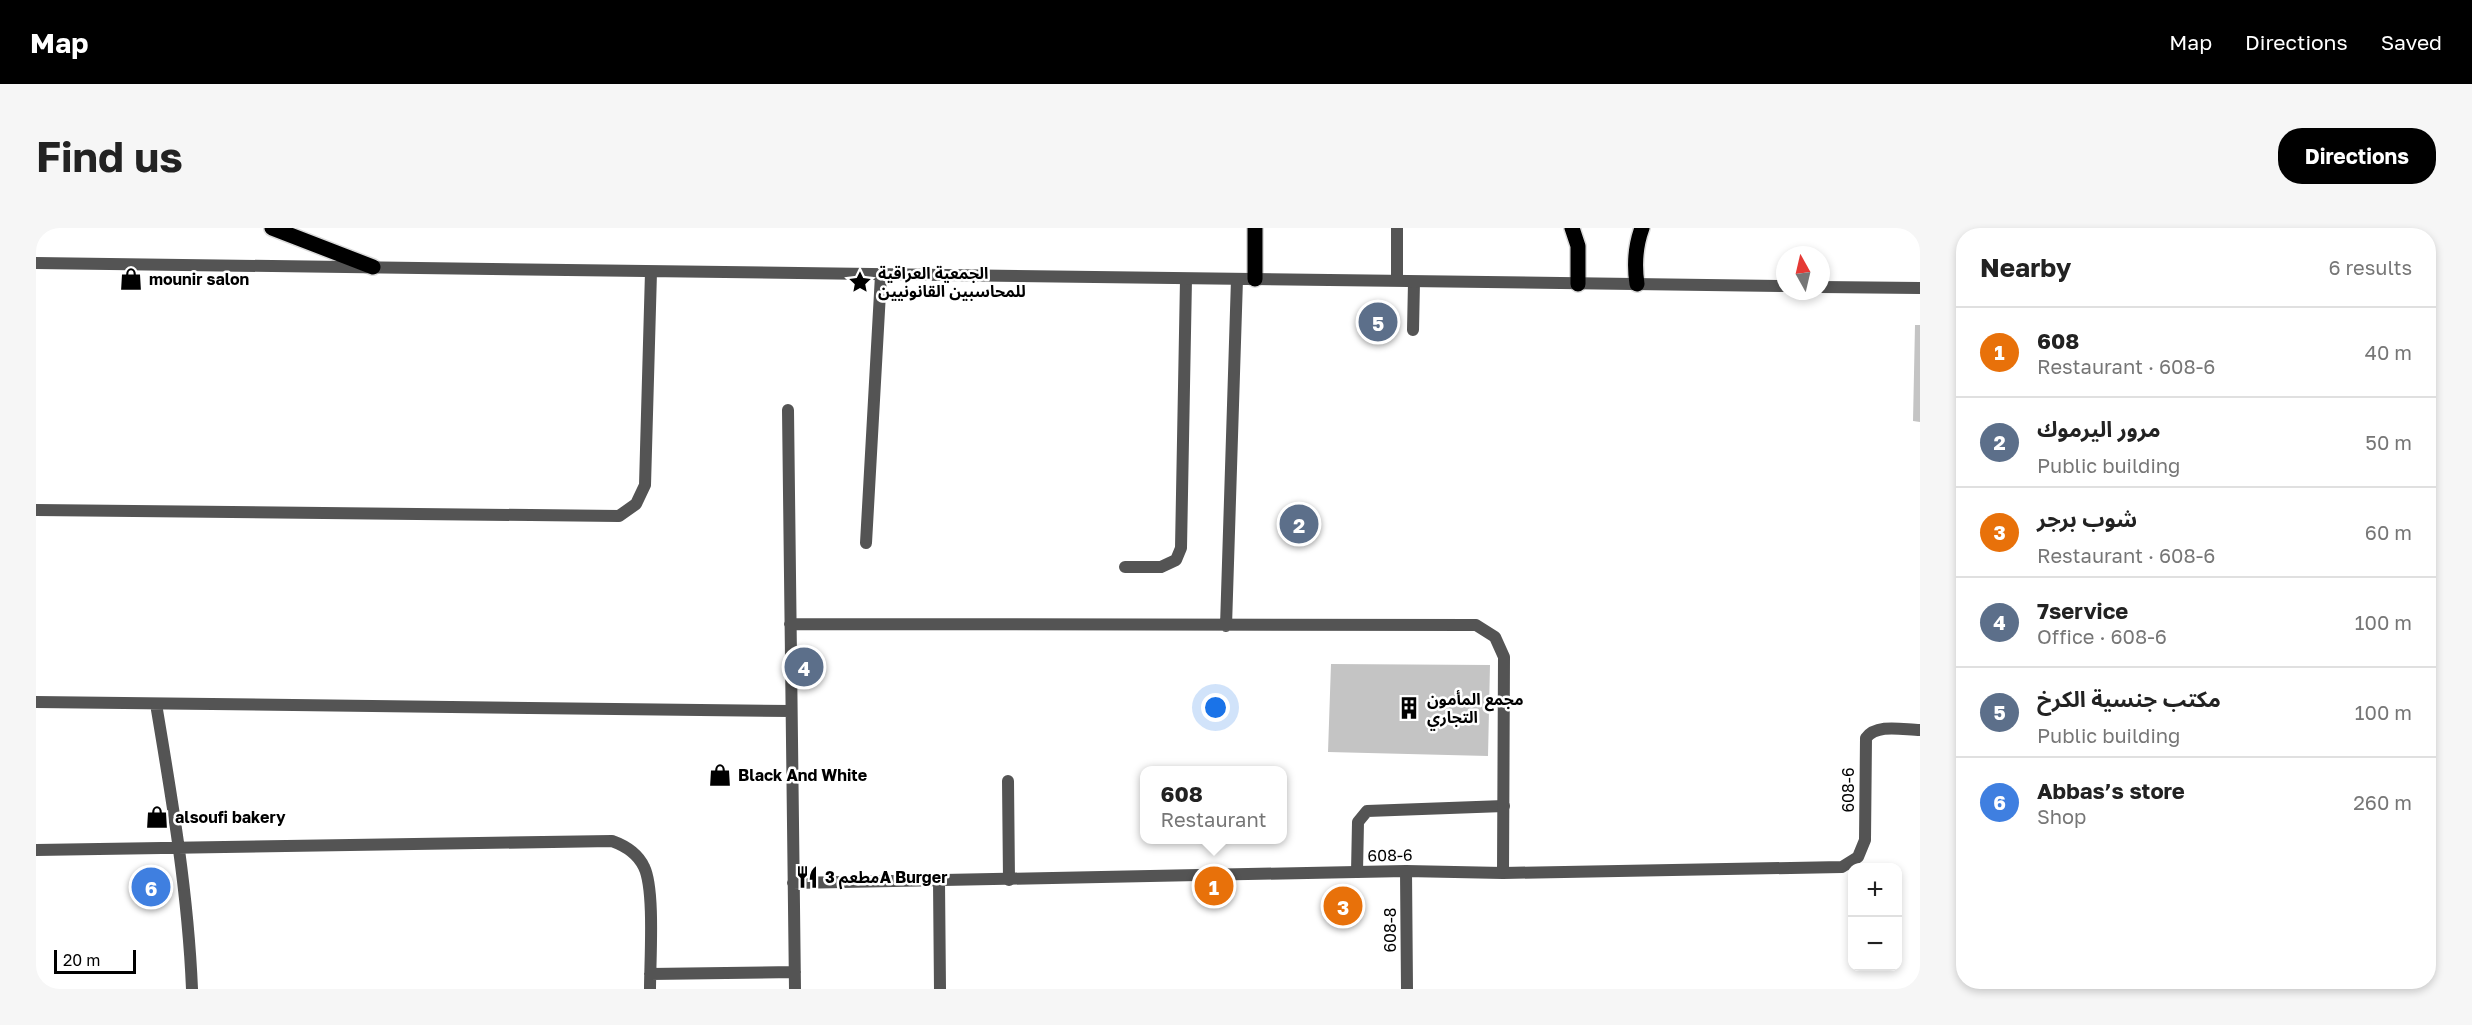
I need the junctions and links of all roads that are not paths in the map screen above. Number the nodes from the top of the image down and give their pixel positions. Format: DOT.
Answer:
graph roads {
  1 [pos="272,228"];
  2 [pos="1255,228"];
  3 [pos="1396,228"];
  4 [pos="1572,228"];
  5 [pos="1642,228"];
  6 [pos="36,263"];
  7 [pos="373,267"];
  8 [pos="651,272"];
  9 [pos="881,275"];
  10 [pos="1186,279"];
  11 [pos="1237,279"];
  12 [pos="1255,279"];
  13 [pos="1397,281"];
  14 [pos="1414,282"];
  15 [pos="1578,284"];
  16 [pos="1637,284"];
  17 [pos="1776,286"];
  18 [pos="1830,286"];
  19 [pos="1920,288"];
  20 [pos="1413,330"];
  21 [pos="788,410"];
  22 [pos="36,510"];
  23 [pos="866,543"];
  24 [pos="1125,567"];
  25 [pos="790,624"];
  26 [pos="1226,626"];
  27 [pos="36,702"];
  28 [pos="156,704"];
  29 [pos="791,711"];
  30 [pos="1920,730"];
  31 [pos="1008,781"];
  32 [pos="1504,806"];
  33 [pos="180,847"];
  34 [pos="36,850"];
  35 [pos="1406,871"];
  36 [pos="1357,872"];
  37 [pos="1503,873"];
  38 [pos="1009,880"];
  39 [pos="939,882"];
  40 [pos="793,883"];
  41 [pos="795,972"];
  42 [pos="650,974"];
  43 [pos="192,989"];
  44 [pos="650,989"];
  45 [pos="795,989"];
  46 [pos="940,989"];
  47 [pos="1407,989"];
  1 -- 7 [label="main road"];
  2 -- 12 [label="main road"];
  3 -- 13 [label="street"];
  4 -- 15 [label="main road"];
  5 -- 16 [label="main road"];
  6 -- 7 [label="street"];
  7 -- 8 [label="street"];
  8 -- 9 [label="street"];
  8 -- 22 [label="street"];
  9 -- 10 [label="street"];
  9 -- 23 [label="street"];
  10 -- 11 [label="street"];
  10 -- 24 [label="street"];
  11 -- 12 [label="street"];
  11 -- 26 [label="street"];
  12 -- 13 [label="street"];
  13 -- 14 [label="street"];
  14 -- 15 [label="street"];
  14 -- 20 [label="street"];
  15 -- 16 [label="street"];
  16 -- 17 [label="street"];
  18 -- 19 [label="street"];
  21 -- 25 [label="street"];
  25 -- 26 [label="street"];
  25 -- 29 [label="street"];
  26 -- 32 [label="street"];
  27 -- 28 [label="street"];
  28 -- 29 [label="street"];
  28 -- 33 [label="street"];
  29 -- 40 [label="street"];
  30 -- 37 [label="street, 608-6"];
  31 -- 38 [label="street"];
  32 -- 36 [label="street"];
  32 -- 37 [label="street"];
  33 -- 34 [label="street"];
  33 -- 42 [label="street"];
  33 -- 43 [label="street"];
  35 -- 36 [label="street, 608-6"];
  35 -- 37 [label="street, 608-6"];
  35 -- 47 [label="street, 608-8"];
  36 -- 38 [label="street, 608-6"];
  38 -- 39 [label="street, 608-6"];
  39 -- 40 [label="street, 608-6"];
  39 -- 46 [label="street"];
  40 -- 41 [label="street"];
  41 -- 42 [label="street"];
  41 -- 45 [label="street"];
  42 -- 44 [label="street"];
}
